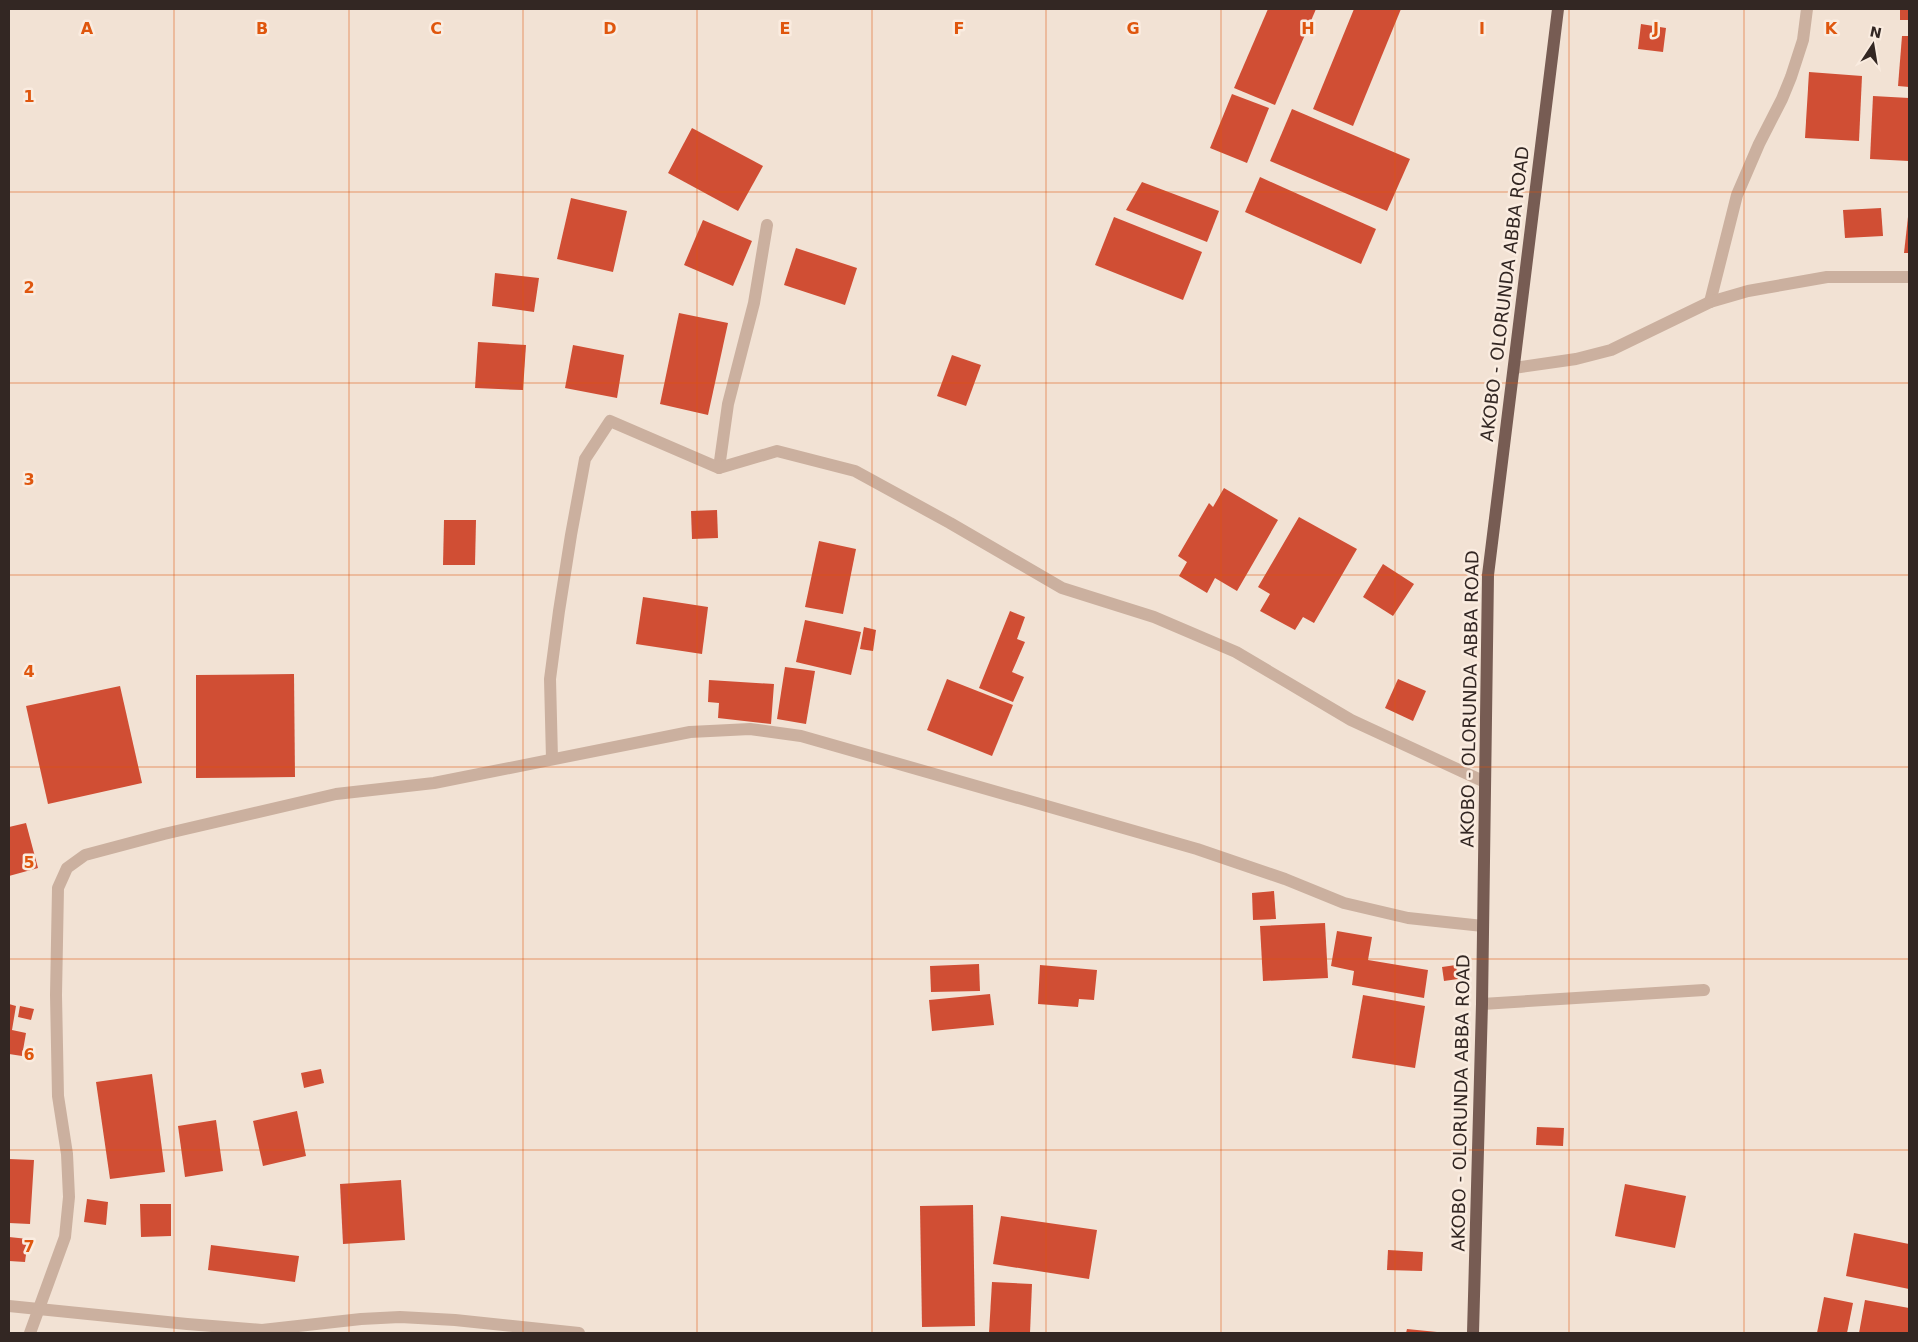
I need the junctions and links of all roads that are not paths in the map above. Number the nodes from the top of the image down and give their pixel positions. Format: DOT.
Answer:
graph roads {
  1 [pos="1558,9"];
  2 [pos="1807,9"];
  3 [pos="767,225"];
  4 [pos="1909,277"];
  5 [pos="1710,302"];
  6 [pos="1514,368"];
  7 [pos="719,468"];
  8 [pos="552,759"];
  9 [pos="1485,782"];
  10 [pos="1483,926"];
  11 [pos="1704,990"];
  12 [pos="1482,1004"];
  13 [pos="9,1306"];
  14 [pos="38,1309"];
  15 [pos="30,1333"];
  16 [pos="579,1333"];
  17 [pos="1473,1333"];
  1 -- 6 [label="main road, AKOBO - OLORUNDA ABBA ROAD"];
  2 -- 5 [label="street"];
  3 -- 7 [label="street"];
  4 -- 5 [label="street"];
  5 -- 6 [label="street"];
  6 -- 9 [label="main road, AKOBO - OLORUNDA ABBA ROAD"];
  7 -- 8 [label="street"];
  7 -- 9 [label="street"];
  8 -- 10 [label="street"];
  8 -- 14 [label="street"];
  9 -- 10 [label="main road, AKOBO - OLORUNDA ABBA ROAD"];
  10 -- 12 [label="main road, AKOBO - OLORUNDA ABBA ROAD"];
  11 -- 12 [label="street"];
  12 -- 17 [label="main road, AKOBO - OLORUNDA ABBA ROAD"];
  13 -- 14 [label="street"];
  14 -- 15 [label="street"];
  14 -- 16 [label="street"];
}
